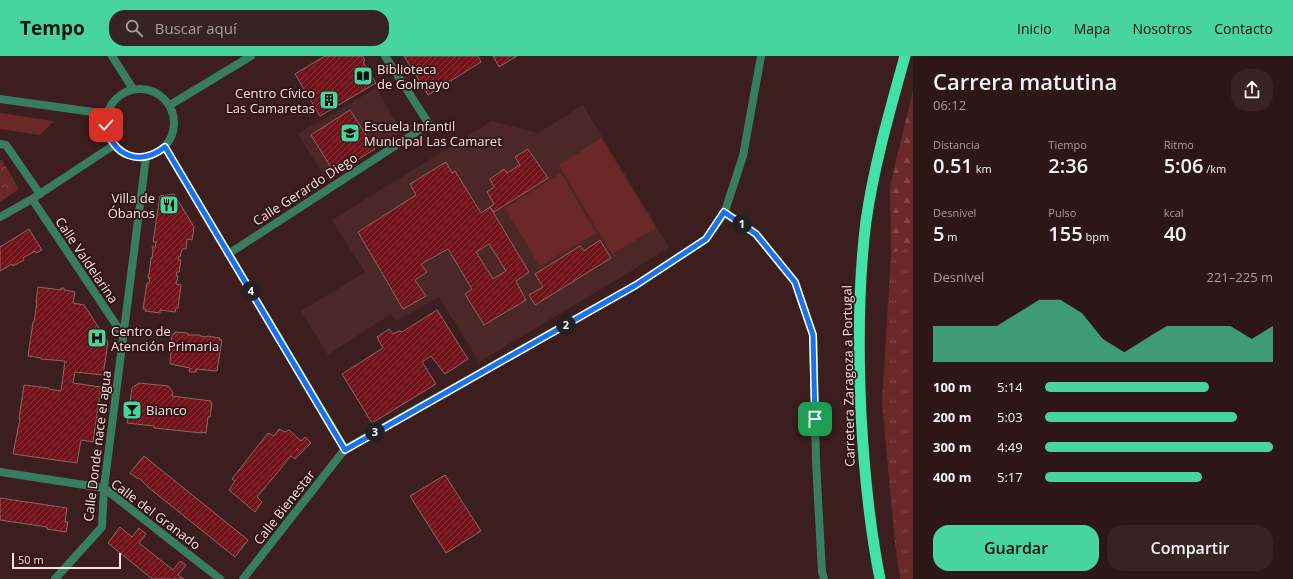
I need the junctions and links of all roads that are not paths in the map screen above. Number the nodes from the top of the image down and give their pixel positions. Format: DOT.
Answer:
graph roads {
  1 [pos="112,56"];
  2 [pos="251,56"];
  3 [pos="385,56"];
  4 [pos="761,56"];
  5 [pos="905,56"];
  6 [pos="133,89"];
  7 [pos="0,99"];
  8 [pos="170,105"];
  9 [pos="107,114"];
  10 [pos="0,144"];
  11 [pos="114,145"];
  12 [pos="165,147"];
  13 [pos="146,157"];
  14 [pos="40,194"];
  15 [pos="32,199"];
  16 [pos="724,212"];
  17 [pos="0,217"];
  18 [pos="228,254"];
  19 [pos="123,335"];
  20 [pos="345,450"];
  21 [pos="0,472"];
  22 [pos="104,488"];
  23 [pos="55,579"];
  24 [pos="220,579"];
  25 [pos="243,579"];
  26 [pos="824,579"];
  27 [pos="880,579"];
  1 -- 6 [label="street"];
  2 -- 8 [label="street"];
  3 -- 18 [label="street, Calle Gerardo Diego"];
  4 -- 16 [label="street"];
  5 -- 27 [label="highway, Carretera Zaragoza a Portugal"];
  6 -- 8 [label="street"];
  6 -- 9 [label="street"];
  7 -- 9 [label="street"];
  8 -- 12 [label="street"];
  9 -- 11 [label="street"];
  10 -- 14 [label="street"];
  11 -- 13 [label="street"];
  11 -- 14 [label="street"];
  12 -- 13 [label="street"];
  12 -- 18 [label="street"];
  13 -- 19 [label="street, Calle Donde nace el agua"];
  14 -- 15 [label="street"];
  15 -- 17 [label="street"];
  15 -- 19 [label="street, Calle Valdelarina"];
  16 -- 20 [label="street"];
  16 -- 26 [label="street"];
  18 -- 20 [label="street"];
  19 -- 22 [label="street, Calle Donde nace el agua"];
  20 -- 25 [label="street, Calle Bienestar"];
  21 -- 22 [label="street, Calle del Granado"];
  22 -- 23 [label="street, Calle Donde nace el agua"];
  22 -- 24 [label="street, Calle del Granado"];
}
